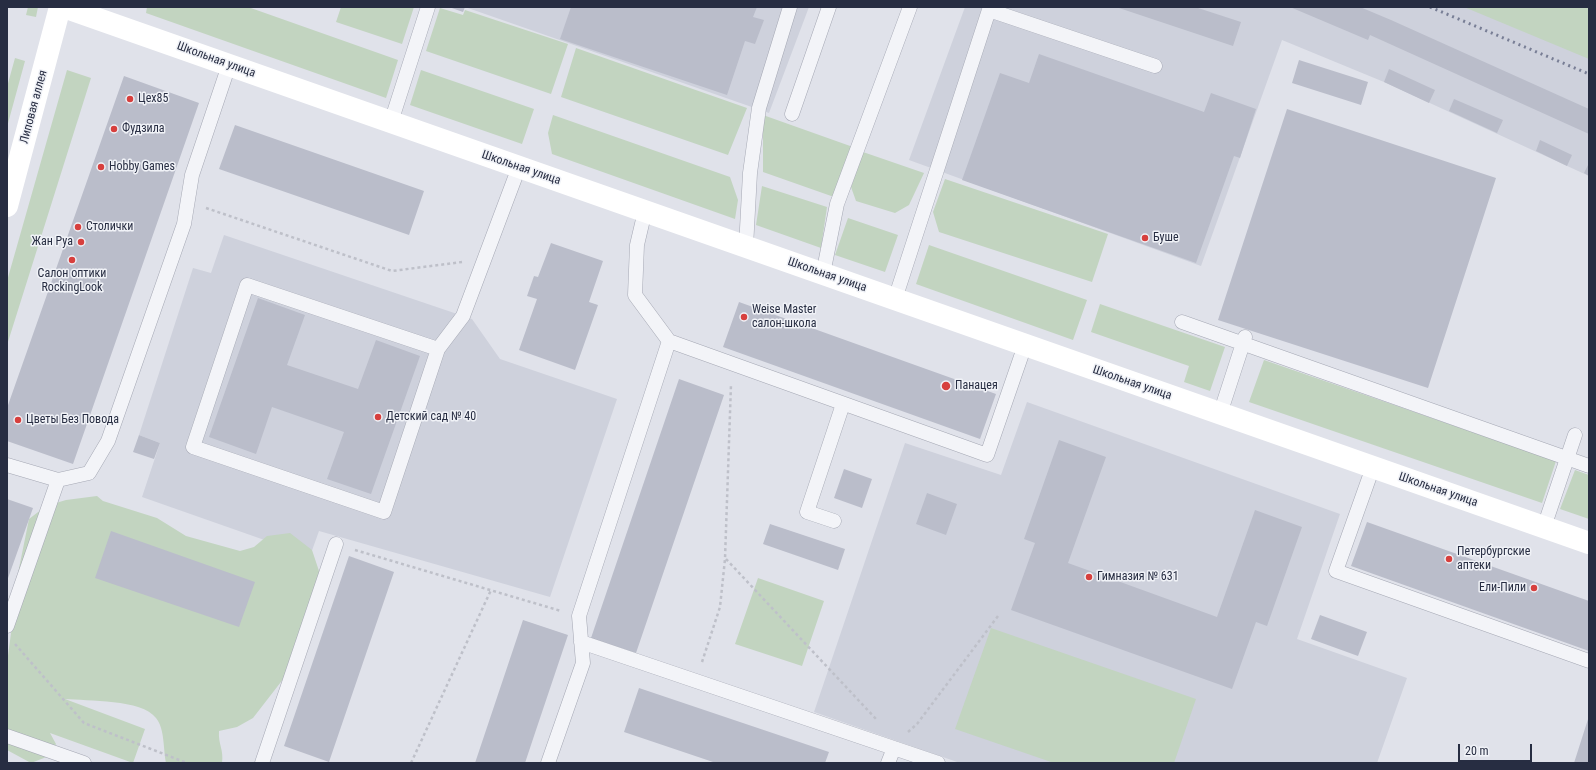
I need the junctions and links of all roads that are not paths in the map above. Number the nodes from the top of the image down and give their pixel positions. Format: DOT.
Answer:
graph roads {
  1 [pos="60,7"];
  2 [pos="64,7"];
  3 [pos="428,7"];
  4 [pos="790,7"];
  5 [pos="829,7"];
  6 [pos="910,7"];
  7 [pos="228,65"];
  8 [pos="1155,66"];
  9 [pos="792,114"];
  10 [pos="391,122"];
  11 [pos="519,167"];
  12 [pos="7,206"];
  13 [pos="646,212"];
  14 [pos="746,247"];
  15 [pos="823,274"];
  16 [pos="895,299"];
  17 [pos="1182,322"];
  18 [pos="1244,340"];
  19 [pos="669,341"];
  20 [pos="1025,345"];
  21 [pos="438,350"];
  22 [pos="843,404"];
  23 [pos="1220,414"];
  24 [pos="1575,435"];
  25 [pos="1566,458"];
  26 [pos="7,465"];
  27 [pos="1589,466"];
  28 [pos="1373,467"];
  29 [pos="58,480"];
  30 [pos="834,521"];
  31 [pos="1544,527"];
  32 [pos="1589,543"];
  33 [pos="336,544"];
  34 [pos="7,626"];
  35 [pos="581,642"];
  36 [pos="1589,661"];
  37 [pos="7,736"];
  38 [pos="895,744"];
  39 [pos="84,763"];
  40 [pos="262,763"];
  41 [pos="548,763"];
  42 [pos="888,763"];
  43 [pos="938,763"];
  1 -- 12 [label="street, Липовая аллея"];
  2 -- 7 [label="street, Школьная улица"];
  3 -- 10 [label="lane"];
  4 -- 14 [label="lane"];
  5 -- 9 [label="lane"];
  6 -- 15 [label="lane"];
  7 -- 10 [label="street, Школьная улица"];
  7 -- 29 [label="lane"];
  8 -- 16 [label="lane"];
  10 -- 11 [label="street, Школьная улица"];
  11 -- 13 [label="street, Школьная улица"];
  11 -- 21 [label="lane"];
  13 -- 14 [label="street, Школьная улица"];
  13 -- 19 [label="lane"];
  14 -- 15 [label="street, Школьная улица"];
  15 -- 16 [label="street, Школьная улица"];
  16 -- 20 [label="street, Школьная улица"];
  17 -- 18 [label="lane"];
  18 -- 23 [label="lane"];
  18 -- 25 [label="lane"];
  19 -- 22 [label="lane"];
  19 -- 35 [label="lane"];
  20 -- 22 [label="lane"];
  20 -- 23 [label="street, Школьная улица"];
  21 -- 21 [label="lane"];
  22 -- 30 [label="lane"];
  23 -- 28 [label="street, Школьная улица"];
  24 -- 25 [label="lane"];
  25 -- 27 [label="lane"];
  25 -- 31 [label="lane"];
  26 -- 29 [label="lane"];
  28 -- 31 [label="street, Школьная улица"];
  28 -- 36 [label="lane"];
  29 -- 34 [label="lane"];
  31 -- 32 [label="street, Школьная улица"];
  33 -- 40 [label="lane"];
  35 -- 38 [label="lane"];
  35 -- 41 [label="lane"];
  37 -- 39 [label="lane"];
  38 -- 42 [label="lane"];
  38 -- 43 [label="lane"];
}
